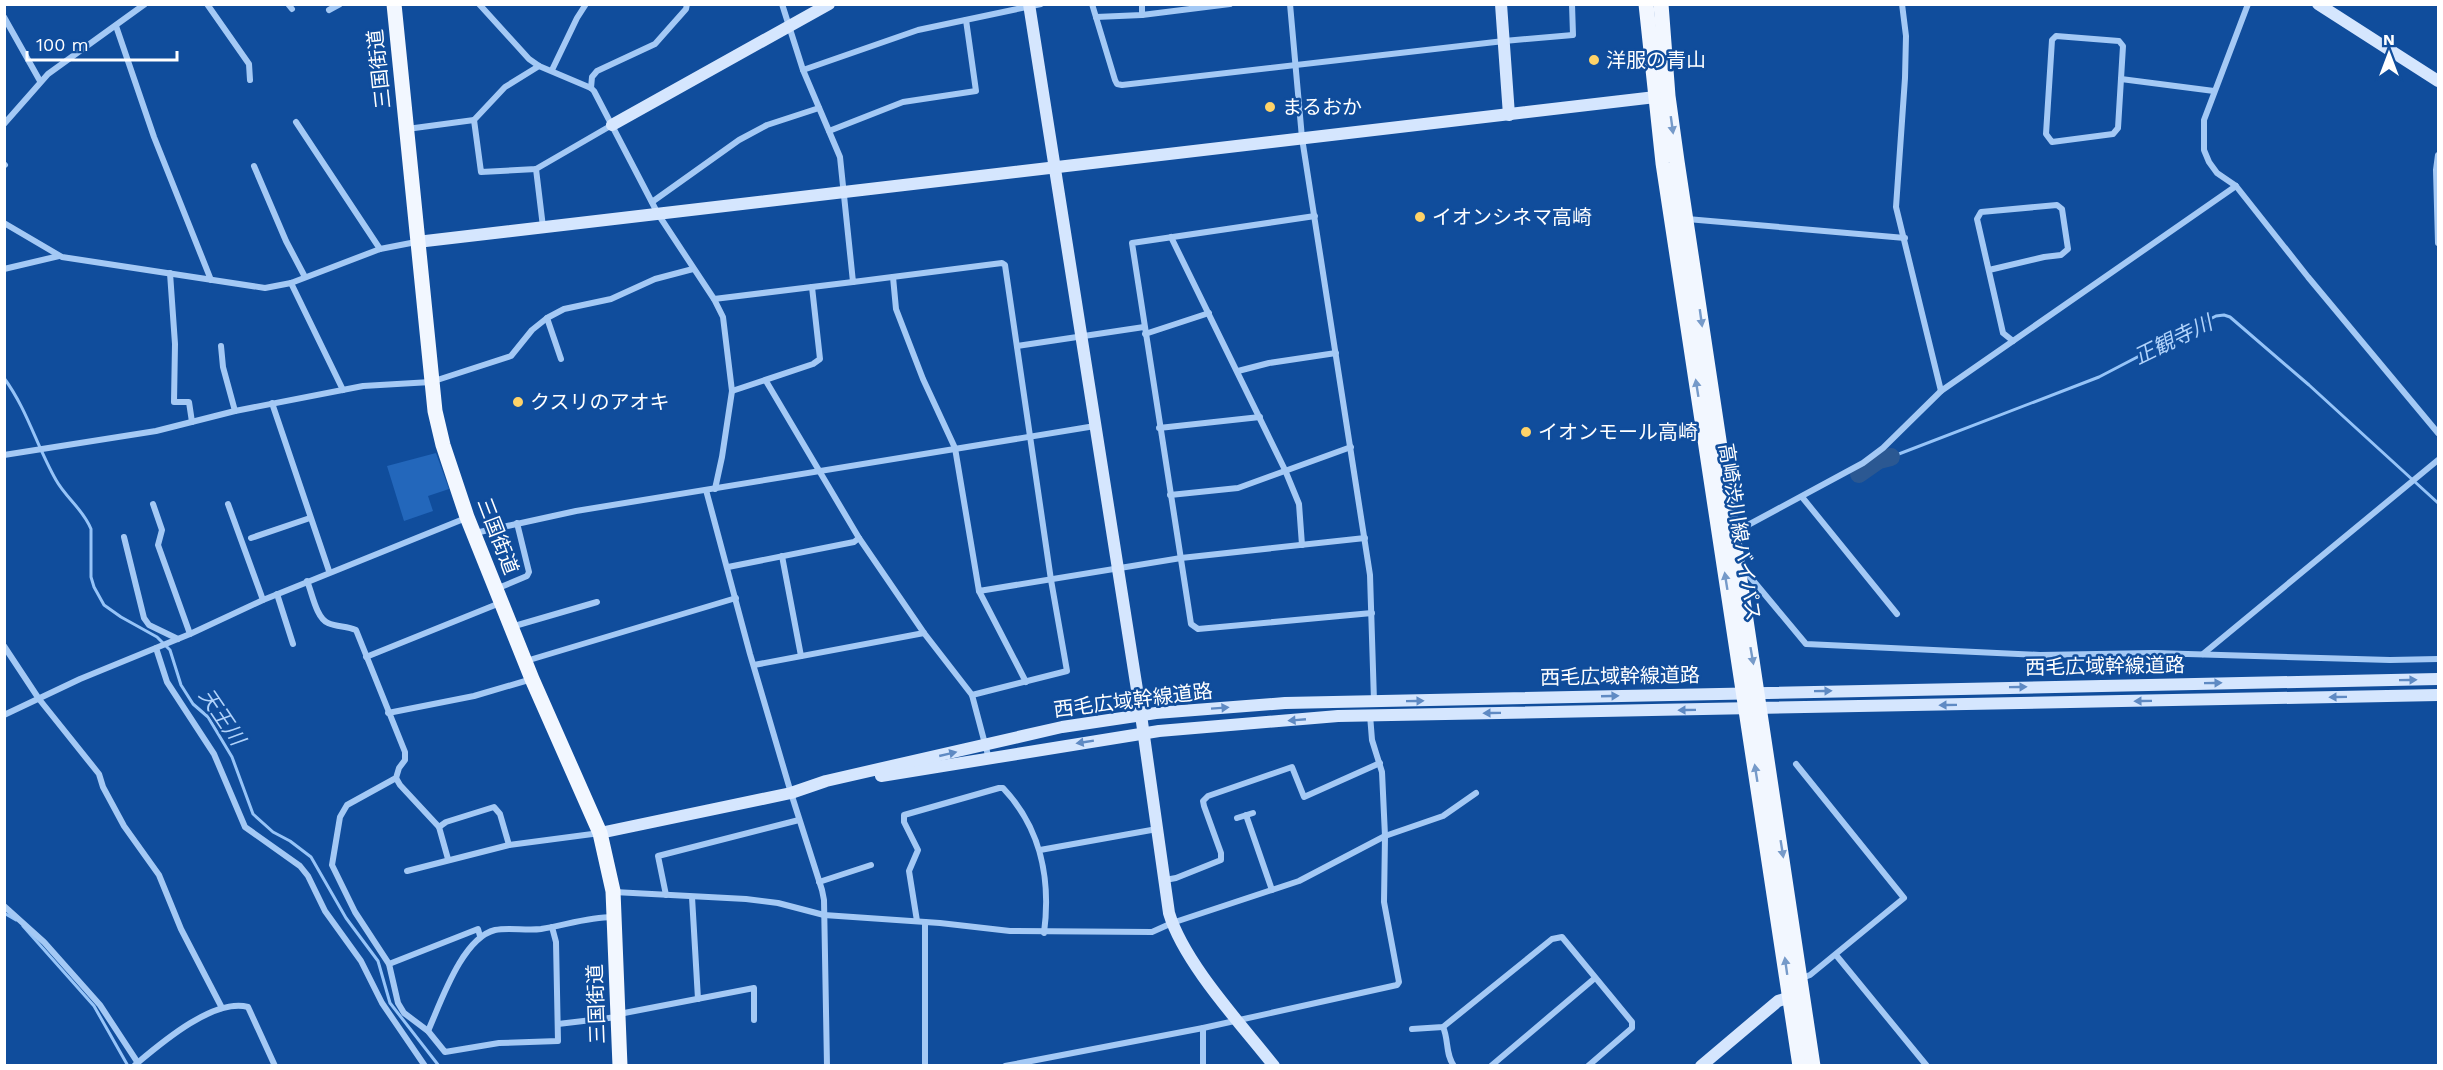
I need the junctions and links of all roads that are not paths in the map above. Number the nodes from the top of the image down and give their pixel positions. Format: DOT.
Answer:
graph roads {
  1 [pos="145,4"];
  2 [pos="207,4"];
  3 [pos="340,4"];
  4 [pos="394,4"];
  5 [pos="479,4"];
  6 [pos="586,4"];
  7 [pos="687,4"];
  8 [pos="782,4"];
  9 [pos="829,4"];
  10 [pos="1092,4"];
  11 [pos="1142,4"];
  12 [pos="1230,4"];
  13 [pos="1290,4"];
  14 [pos="1501,4"];
  15 [pos="1572,4"];
  16 [pos="1646,4"];
  17 [pos="1661,4"];
  18 [pos="1902,4"];
  19 [pos="2248,4"];
  20 [pos="1033,6"];
  21 [pos="2324,6"];
  22 [pos="329,10"];
  23 [pos="1142,15"];
  24 [pos="4,17"];
  25 [pos="1096,17"];
  26 [pos="966,20"];
  27 [pos="790,25"];
  28 [pos="116,26"];
  29 [pos="1504,41"];
  30 [pos="538,66"];
  31 [pos="1296,66"];
  32 [pos="552,70"];
  33 [pos="803,70"];
  34 [pos="2121,79"];
  35 [pos="250,80"];
  36 [pos="40,81"];
  37 [pos="2439,81"];
  38 [pos="591,88"];
  39 [pos="2214,91"];
  40 [pos="1661,97"];
  41 [pos="819,108"];
  42 [pos="1509,115"];
  43 [pos="474,120"];
  44 [pos="296,122"];
  45 [pos="4,124"];
  46 [pos="612,125"];
  47 [pos="406,129"];
  48 [pos="829,131"];
  49 [pos="1302,138"];
  50 [pos="2439,155"];
  51 [pos="254,166"];
  52 [pos="1053,167"];
  53 [pos="536,169"];
  54 [pos="2236,186"];
  55 [pos="843,193"];
  56 [pos="652,202"];
  57 [pos="658,214"];
  58 [pos="1315,216"];
  59 [pos="1686,219"];
  60 [pos="4,223"];
  61 [pos="543,227"];
  62 [pos="1170,237"];
  63 [pos="1905,238"];
  64 [pos="417,242"];
  65 [pos="2439,243"];
  66 [pos="380,249"];
  67 [pos="59,255"];
  68 [pos="4,269"];
  69 [pos="693,269"];
  70 [pos="1989,270"];
  71 [pos="170,273"];
  72 [pos="305,277"];
  73 [pos="893,277"];
  74 [pos="211,280"];
  75 [pos="853,282"];
  76 [pos="291,283"];
  77 [pos="812,287"];
  78 [pos="714,299"];
  79 [pos="1209,314"];
  80 [pos="547,318"];
  81 [pos="1144,331"];
  82 [pos="1081,337"];
  83 [pos="2013,341"];
  84 [pos="221,346"];
  85 [pos="1017,346"];
  86 [pos="1336,353"];
  87 [pos="561,359"];
  88 [pos="1238,371"];
  89 [pos="766,381"];
  90 [pos="431,382"];
  91 [pos="344,390"];
  92 [pos="732,391"];
  93 [pos="1941,391"];
  94 [pos="272,403"];
  95 [pos="235,411"];
  96 [pos="1260,417"];
  97 [pos="192,423"];
  98 [pos="1095,426"];
  99 [pos="1159,428"];
  100 [pos="2439,433"];
  101 [pos="1030,436"];
  102 [pos="1351,447"];
  103 [pos="956,448"];
  104 [pos="4,455"];
  105 [pos="2439,460"];
  106 [pos="1285,470"];
  107 [pos="819,472"];
  108 [pos="715,489"];
  109 [pos="706,490"];
  110 [pos="1170,495"];
  111 [pos="1802,497"];
  112 [pos="153,504"];
  113 [pos="228,504"];
  114 [pos="310,518"];
  115 [pos="467,518"];
  116 [pos="518,523"];
  117 [pos="474,533"];
  118 [pos="1732,534"];
  119 [pos="124,537"];
  120 [pos="251,538"];
  121 [pos="859,538"];
  122 [pos="1365,538"];
  123 [pos="1302,544"];
  124 [pos="782,556"];
  125 [pos="1181,558"];
  126 [pos="728,567"];
  127 [pos="1116,569"];
  128 [pos="329,572"];
  129 [pos="1738,573"];
  130 [pos="1051,580"];
  131 [pos="307,581"];
  132 [pos="980,591"];
  133 [pos="277,594"];
  134 [pos="498,596"];
  135 [pos="736,598"];
  136 [pos="263,600"];
  137 [pos="597,602"];
  138 [pos="1372,613"];
  139 [pos="1896,614"];
  140 [pos="510,627"];
  141 [pos="924,633"];
  142 [pos="190,634"];
  143 [pos="178,639"];
  144 [pos="293,644"];
  145 [pos="4,646"];
  146 [pos="156,648"];
  147 [pos="2203,654"];
  148 [pos="801,656"];
  149 [pos="366,657"];
  150 [pos="2439,659"];
  151 [pos="525,661"];
  152 [pos="754,665"];
  153 [pos="532,679"];
  154 [pos="2439,679"];
  155 [pos="1026,682"];
  156 [pos="1751,693"];
  157 [pos="972,695"];
  158 [pos="2439,695"];
  159 [pos="39,699"];
  160 [pos="1374,702"];
  161 [pos="1753,709"];
  162 [pos="388,713"];
  163 [pos="1141,715"];
  164 [pos="1370,715"];
  165 [pos="4,716"];
  166 [pos="1143,733"];
  167 [pos="985,746"];
  168 [pos="989,759"];
  169 [pos="1380,763"];
  170 [pos="1796,764"];
  171 [pos="396,778"];
  172 [pos="810,787"];
  173 [pos="791,793"];
  174 [pos="1476,793"];
  175 [pos="1237,818"];
  176 [pos="800,820"];
  177 [pos="439,827"];
  178 [pos="1158,829"];
  179 [pos="600,833"];
  180 [pos="1385,836"];
  181 [pos="509,846"];
  182 [pos="1040,850"];
  183 [pos="448,859"];
  184 [pos="871,865"];
  185 [pos="407,871"];
  186 [pos="1165,880"];
  187 [pos="819,882"];
  188 [pos="1272,890"];
  189 [pos="614,891"];
  190 [pos="666,895"];
  191 [pos="692,897"];
  192 [pos="4,906"];
  193 [pos="824,915"];
  194 [pos="614,917"];
  195 [pos="917,921"];
  196 [pos="925,922"];
  197 [pos="1172,923"];
  198 [pos="552,927"];
  199 [pos="1044,933"];
  200 [pos="480,936"];
  201 [pos="1836,955"];
  202 [pos="389,964"];
  203 [pos="1596,978"];
  204 [pos="1801,979"];
  205 [pos="1790,997"];
  206 [pos="698,999"];
  207 [pos="222,1008"];
  208 [pos="618,1015"];
  209 [pos="1236,1019"];
  210 [pos="754,1020"];
  211 [pos="558,1024"];
  212 [pos="1443,1027"];
  213 [pos="1203,1028"];
  214 [pos="1412,1029"];
  215 [pos="428,1031"];
  216 [pos="1596,1059"];
  217 [pos="136,1064"];
  218 [pos="275,1065"];
  219 [pos="425,1065"];
  220 [pos="620,1065"];
  221 [pos="827,1065"];
  222 [pos="925,1065"];
  223 [pos="1005,1065"];
  224 [pos="1203,1065"];
  225 [pos="1274,1065"];
  226 [pos="1454,1065"];
  227 [pos="1491,1065"];
  228 [pos="1588,1065"];
  229 [pos="1602,1065"];
  230 [pos="1701,1065"];
  231 [pos="1800,1065"];
  232 [pos="1813,1065"];
  233 [pos="1928,1065"];
  1 -- 28 [label="street"];
  2 -- 35 [label="street"];
  3 -- 22 [label="street"];
  4 -- 47 [label="main road, 三国街道"];
  5 -- 30 [label="street"];
  6 -- 32 [label="street"];
  7 -- 38 [label="street"];
  8 -- 27 [label="street"];
  9 -- 27 [label="street"];
  10 -- 25 [label="street"];
  11 -- 23 [label="street"];
  12 -- 23 [label="street"];
  13 -- 31 [label="street"];
  14 -- 29 [label="street"];
  15 -- 29 [label="street"];
  16 -- 40 [label="main road, 高崎渋川線バイパス"];
  17 -- 40 [label="main road, 高崎渋川線バイパス"];
  18 -- 63 [label="street"];
  19 -- 39 [label="street"];
  20 -- 26 [label="street"];
  20 -- 52 [label="street"];
  21 -- 37 [label="street"];
  23 -- 25 [label="street"];
  24 -- 36 [label="street"];
  25 -- 31 [label="street"];
  26 -- 33 [label="street"];
  26 -- 48 [label="street"];
  27 -- 33 [label="street"];
  27 -- 46 [label="street"];
  28 -- 36 [label="street"];
  28 -- 74 [label="street"];
  29 -- 31 [label="street"];
  29 -- 42 [label="street"];
  30 -- 32 [label="street"];
  30 -- 43 [label="street"];
  31 -- 49 [label="street"];
  32 -- 38 [label="street"];
  33 -- 41 [label="street"];
  34 -- 34 [label="street"];
  34 -- 39 [label="street"];
  36 -- 45 [label="street"];
  38 -- 46 [label="street"];
  39 -- 54 [label="street"];
  40 -- 42 [label="street"];
  40 -- 59 [label="main road, 高崎渋川線バイパス, one-way"];
  156 -- 40 [label="main road, 高崎渋川線バイパス, one-way"];
  41 -- 48 [label="street"];
  41 -- 56 [label="street"];
  42 -- 49 [label="street"];
  43 -- 47 [label="street"];
  43 -- 53 [label="street"];
  44 -- 66 [label="street"];
  46 -- 53 [label="street"];
  46 -- 56 [label="street"];
  47 -- 64 [label="main road, 三国街道"];
  48 -- 55 [label="street"];
  49 -- 52 [label="street"];
  49 -- 58 [label="street"];
  50 -- 65 [label="street"];
  51 -- 72 [label="street"];
  52 -- 55 [label="street"];
  52 -- 82 [label="street"];
  53 -- 61 [label="street"];
  54 -- 83 [label="street"];
  54 -- 100 [label="street"];
  55 -- 57 [label="street"];
  55 -- 75 [label="street"];
  56 -- 57 [label="street"];
  57 -- 61 [label="street"];
  57 -- 69 [label="street"];
  58 -- 62 [label="street"];
  58 -- 86 [label="street"];
  59 -- 63 [label="street"];
  59 -- 118 [label="main road, 高崎渋川線バイパス, one-way"];
  60 -- 67 [label="street"];
  61 -- 64 [label="street"];
  62 -- 79 [label="street"];
  62 -- 81 [label="street"];
  63 -- 93 [label="street"];
  64 -- 66 [label="street"];
  64 -- 90 [label="main road, 三国街道"];
  66 -- 72 [label="street"];
  67 -- 68 [label="street"];
  67 -- 71 [label="street"];
  69 -- 78 [label="street"];
  69 -- 80 [label="street"];
  70 -- 70 [label="street"];
  70 -- 83 [label="street"];
  71 -- 74 [label="street"];
  71 -- 97 [label="street"];
  72 -- 76 [label="street"];
  73 -- 75 [label="street"];
  73 -- 85 [label="street"];
  73 -- 103 [label="street"];
  74 -- 76 [label="street"];
  75 -- 77 [label="street"];
  76 -- 91 [label="street"];
  77 -- 78 [label="street"];
  77 -- 89 [label="street"];
  78 -- 92 [label="street"];
  79 -- 81 [label="street"];
  79 -- 88 [label="street"];
  80 -- 87 [label="street"];
  80 -- 90 [label="street"];
  81 -- 82 [label="street"];
  81 -- 99 [label="street"];
  82 -- 85 [label="street"];
  82 -- 98 [label="street"];
  83 -- 93 [label="street"];
  84 -- 95 [label="street"];
  85 -- 101 [label="street"];
  86 -- 88 [label="street"];
  86 -- 102 [label="street"];
  88 -- 96 [label="street"];
  89 -- 92 [label="street"];
  89 -- 107 [label="street"];
  90 -- 91 [label="street"];
  90 -- 115 [label="main road, 三国街道"];
  91 -- 94 [label="street"];
  92 -- 108 [label="street"];
  93 -- 111 [label="street"];
  94 -- 95 [label="street"];
  94 -- 114 [label="street"];
  95 -- 97 [label="street"];
  96 -- 99 [label="street"];
  96 -- 106 [label="street"];
  97 -- 104 [label="street"];
  98 -- 101 [label="street"];
  98 -- 127 [label="street"];
  99 -- 110 [label="street"];
  101 -- 103 [label="street"];
  101 -- 130 [label="street"];
  102 -- 106 [label="street"];
  102 -- 122 [label="street"];
  103 -- 107 [label="street"];
  103 -- 132 [label="street"];
  105 -- 147 [label="street"];
  106 -- 110 [label="street"];
  106 -- 123 [label="street"];
  107 -- 108 [label="street"];
  107 -- 121 [label="street"];
  108 -- 109 [label="street"];
  109 -- 116 [label="street"];
  109 -- 126 [label="street"];
  110 -- 125 [label="street"];
  111 -- 118 [label="street"];
  111 -- 139 [label="street"];
  112 -- 142 [label="street"];
  113 -- 136 [label="street"];
  114 -- 120 [label="street"];
  114 -- 128 [label="street"];
  115 -- 117 [label="main road, 三国街道"];
  115 -- 128 [label="street"];
  116 -- 117 [label="street"];
  116 -- 134 [label="street"];
  117 -- 134 [label="main road, 三国街道"];
  118 -- 129 [label="main road, 高崎渋川線バイパス"];
  119 -- 143 [label="street"];
  121 -- 124 [label="street"];
  121 -- 141 [label="street"];
  122 -- 123 [label="street"];
  122 -- 138 [label="street"];
  123 -- 125 [label="street"];
  124 -- 126 [label="street"];
  124 -- 148 [label="street"];
  125 -- 127 [label="street"];
  125 -- 138 [label="street"];
  126 -- 135 [label="street"];
  127 -- 130 [label="street"];
  127 -- 163 [label="street"];
  128 -- 131 [label="street"];
  129 -- 147 [label="street"];
  129 -- 156 [label="main road, 高崎渋川線バイパス, one-way"];
  130 -- 132 [label="street"];
  130 -- 155 [label="street"];
  131 -- 133 [label="street"];
  131 -- 149 [label="street"];
  132 -- 155 [label="street"];
  133 -- 136 [label="street"];
  133 -- 144 [label="street"];
  134 -- 140 [label="main road, 三国街道"];
  134 -- 149 [label="street"];
  135 -- 151 [label="street"];
  135 -- 152 [label="street"];
  136 -- 142 [label="street"];
  137 -- 140 [label="street"];
  138 -- 160 [label="street"];
  140 -- 151 [label="main road, 三国街道"];
  141 -- 148 [label="street"];
  141 -- 157 [label="street"];
  142 -- 143 [label="street"];
  143 -- 146 [label="street"];
  145 -- 159 [label="street"];
  146 -- 159 [label="street"];
  146 -- 219 [label="street"];
  147 -- 150 [label="street"];
  148 -- 152 [label="street"];
  149 -- 162 [label="street"];
  151 -- 153 [label="main road, 三国街道"];
  152 -- 173 [label="street"];
  153 -- 162 [label="street"];
  153 -- 179 [label="main road, 三国街道"];
  156 -- 154 [label="street, 西毛広域幹線道路, one-way"];
  155 -- 157 [label="street"];
  160 -- 156 [label="street, 西毛広域幹線道路, one-way"];
  156 -- 161 [label="main road, 高崎渋川線バイパス"];
  157 -- 167 [label="street"];
  158 -- 161 [label="street, 西毛広域幹線道路, one-way"];
  159 -- 165 [label="street"];
  159 -- 207 [label="street"];
  163 -- 160 [label="street, 西毛広域幹線道路, one-way"];
  161 -- 164 [label="street, 西毛広域幹線道路, one-way"];
  161 -- 204 [label="main road, 高崎渋川線バイパス, one-way"];
  205 -- 161 [label="main road, 高崎渋川線バイパス, one-way"];
  162 -- 171 [label="street"];
  163 -- 166 [label="street"];
  163 -- 167 [label="street, 西毛広域幹線道路"];
  164 -- 166 [label="street, 西毛広域幹線道路, one-way"];
  164 -- 169 [label="street"];
  166 -- 168 [label="street, 西毛広域幹線道路, one-way"];
  166 -- 178 [label="street"];
  167 -- 168 [label="street"];
  172 -- 167 [label="street, 西毛広域幹線道路, one-way"];
  168 -- 172 [label="street, 西毛広域幹線道路"];
  169 -- 180 [label="street"];
  169 -- 186 [label="street"];
  170 -- 201 [label="street"];
  171 -- 177 [label="street"];
  171 -- 202 [label="street"];
  172 -- 173 [label="street, 西毛広域幹線道路"];
  173 -- 176 [label="street"];
  173 -- 179 [label="street, 西毛広域幹線道路"];
  174 -- 180 [label="street"];
  175 -- 188 [label="street"];
  176 -- 187 [label="street"];
  176 -- 190 [label="street"];
  177 -- 181 [label="street"];
  177 -- 183 [label="street"];
  178 -- 182 [label="street"];
  178 -- 186 [label="street"];
  179 -- 181 [label="street"];
  179 -- 189 [label="main road, 三国街道"];
  180 -- 188 [label="street"];
  180 -- 209 [label="street"];
  181 -- 183 [label="street"];
  182 -- 195 [label="street"];
  182 -- 199 [label="street"];
  183 -- 185 [label="street"];
  184 -- 187 [label="street"];
  186 -- 197 [label="street"];
  187 -- 193 [label="street"];
  188 -- 197 [label="street"];
  189 -- 190 [label="street"];
  189 -- 194 [label="main road, 三国街道"];
  190 -- 191 [label="street"];
  191 -- 193 [label="street"];
  191 -- 206 [label="street"];
  192 -- 217 [label="street"];
  193 -- 195 [label="street"];
  193 -- 221 [label="street"];
  194 -- 198 [label="street"];
  194 -- 208 [label="main road, 三国街道"];
  195 -- 196 [label="street"];
  196 -- 199 [label="street"];
  196 -- 222 [label="street"];
  197 -- 199 [label="street"];
  197 -- 209 [label="street"];
  198 -- 200 [label="street"];
  198 -- 211 [label="street"];
  200 -- 202 [label="street"];
  200 -- 215 [label="street"];
  201 -- 204 [label="street"];
  201 -- 233 [label="street"];
  202 -- 215 [label="street"];
  203 -- 212 [label="street"];
  203 -- 216 [label="street"];
  203 -- 227 [label="street"];
  204 -- 232 [label="main road, 高崎渋川線バイパス"];
  205 -- 230 [label="street"];
  205 -- 231 [label="main road, 高崎渋川線バイパス"];
  206 -- 208 [label="street"];
  206 -- 210 [label="street"];
  207 -- 217 [label="street"];
  207 -- 218 [label="street"];
  208 -- 211 [label="street"];
  208 -- 220 [label="main road, 三国街道"];
  209 -- 213 [label="street"];
  209 -- 225 [label="street"];
  211 -- 215 [label="street"];
  212 -- 214 [label="street"];
  212 -- 226 [label="street"];
  213 -- 223 [label="street"];
  213 -- 224 [label="street"];
  216 -- 228 [label="street"];
  216 -- 229 [label="street"];
}
